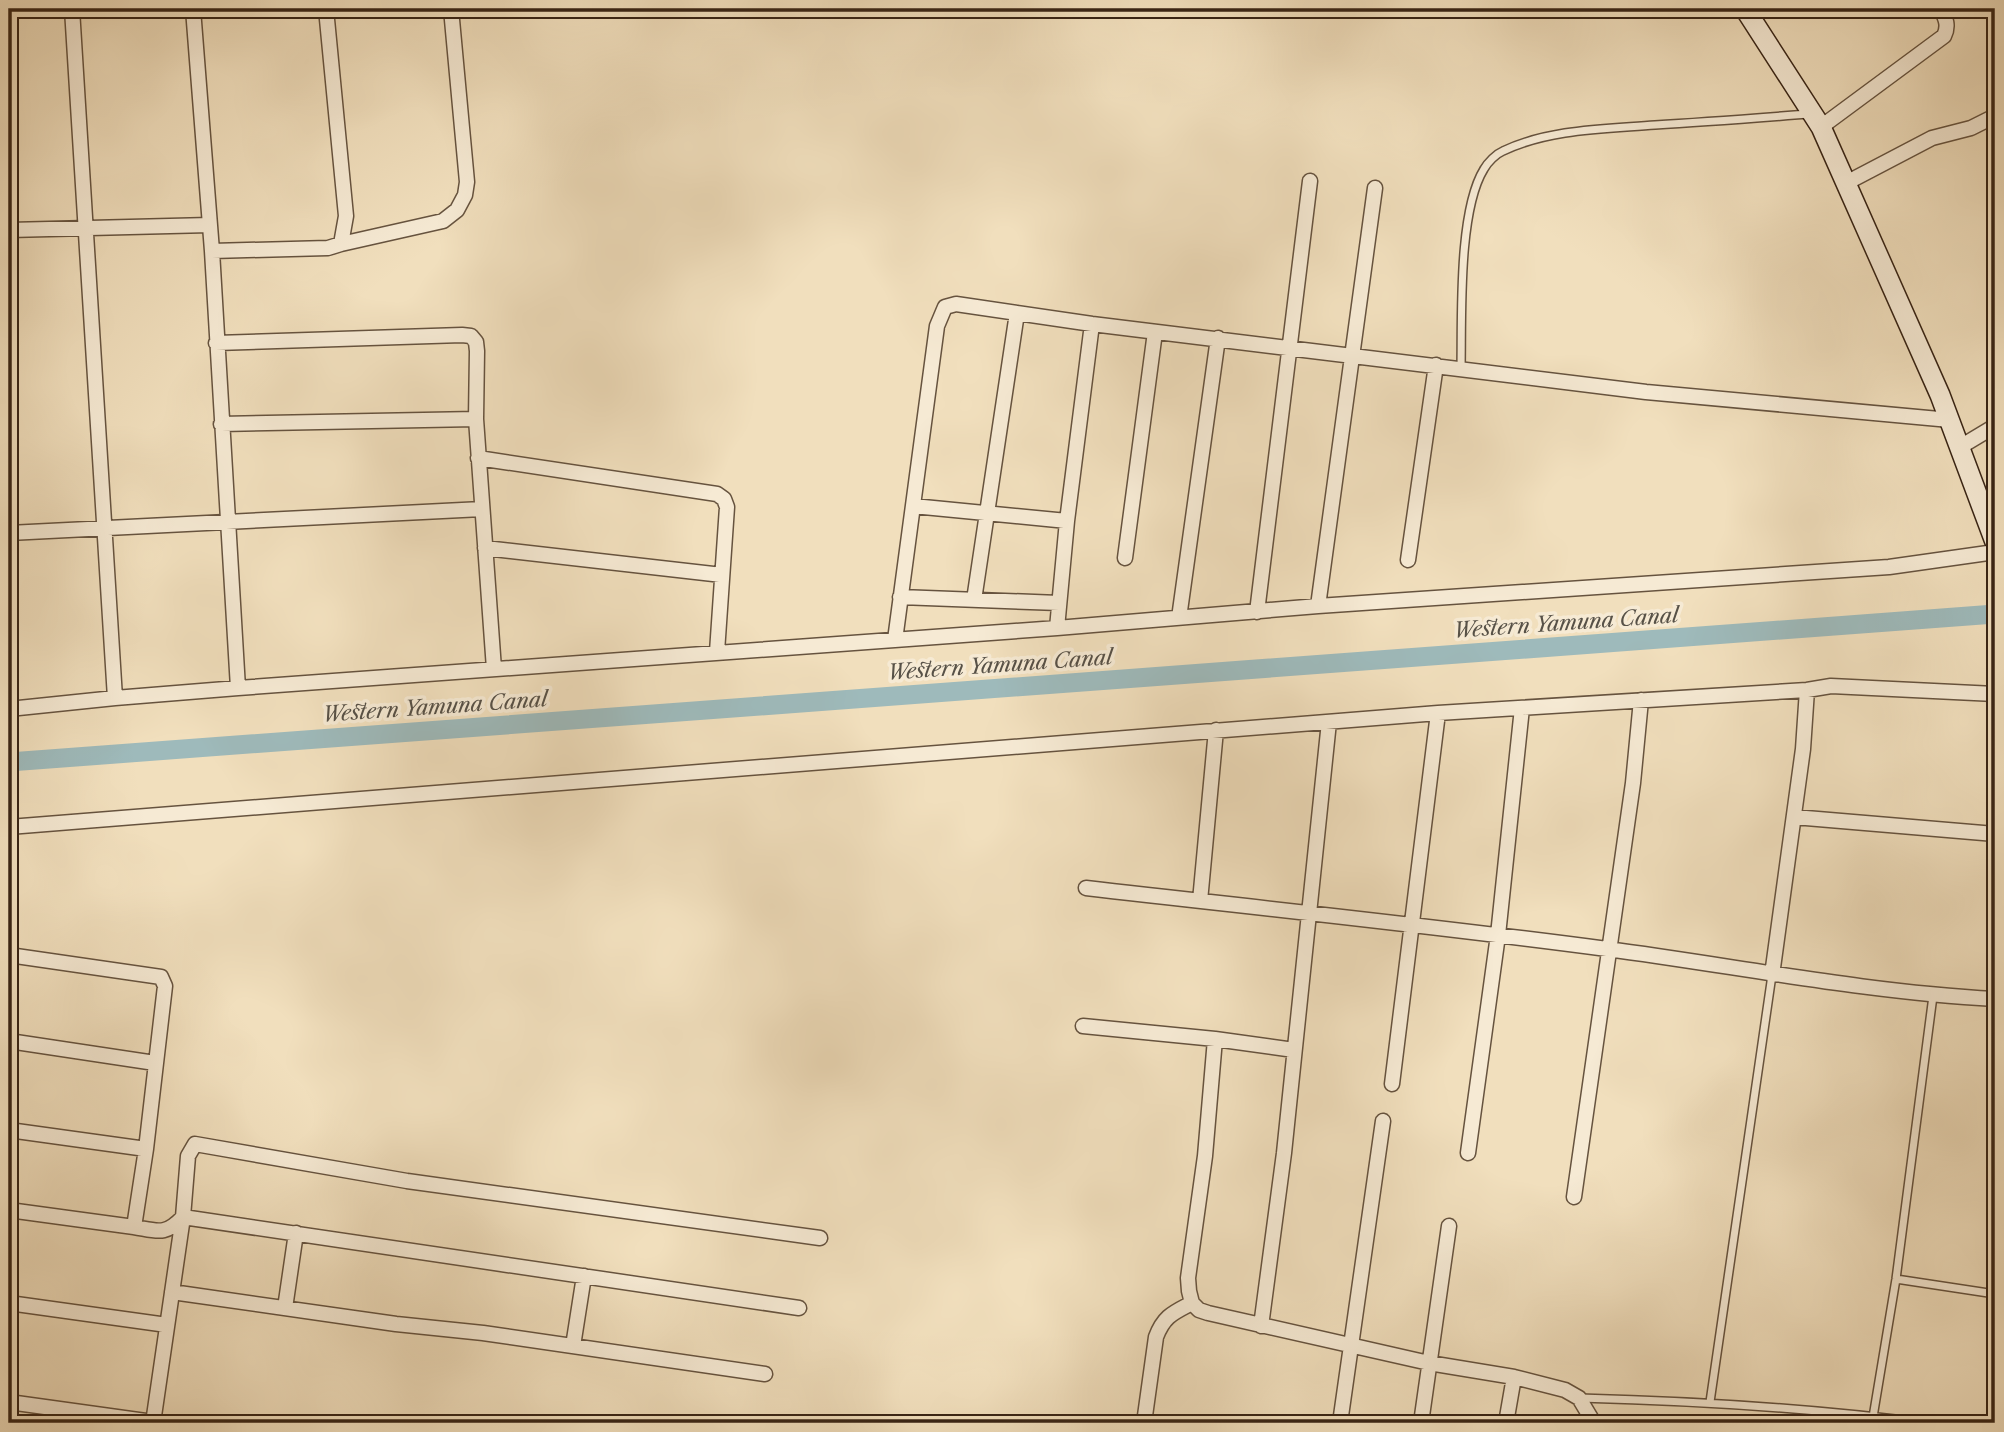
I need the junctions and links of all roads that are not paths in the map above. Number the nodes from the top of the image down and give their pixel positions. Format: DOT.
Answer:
graph roads {
  1 [pos="72,9"];
  2 [pos="193,9"];
  3 [pos="326,9"];
  4 [pos="451,9"];
  5 [pos="1745,9"];
  6 [pos="1941,9"];
  7 [pos="1995,117"];
  8 [pos="1817,121"];
  9 [pos="1310,181"];
  10 [pos="1846,183"];
  11 [pos="1375,188"];
  12 [pos="210,225"];
  13 [pos="87,228"];
  14 [pos="9,230"];
  15 [pos="341,244"];
  16 [pos="212,251"];
  17 [pos="1017,313"];
  18 [pos="1092,324"];
  19 [pos="1155,332"];
  20 [pos="1218,338"];
  21 [pos="216,343"];
  22 [pos="1290,347"];
  23 [pos="1352,354"];
  24 [pos="1436,365"];
  25 [pos="1461,368"];
  26 [pos="476,419"];
  27 [pos="1950,421"];
  28 [pos="221,424"];
  29 [pos="1995,426"];
  30 [pos="1960,447"];
  31 [pos="478,458"];
  32 [pos="913,506"];
  33 [pos="482,509"];
  34 [pos="986,513"];
  35 [pos="229,521"];
  36 [pos="1067,521"];
  37 [pos="104,528"];
  38 [pos="9,533"];
  39 [pos="1995,542"];
  40 [pos="485,548"];
  41 [pos="1995,552"];
  42 [pos="1125,558"];
  43 [pos="1408,560"];
  44 [pos="722,575"];
  45 [pos="900,597"];
  46 [pos="974,600"];
  47 [pos="1059,603"];
  48 [pos="1318,606"];
  49 [pos="1257,611"];
  50 [pos="1180,618"];
  51 [pos="1057,628"];
  52 [pos="895,639"];
  53 [pos="717,652"];
  54 [pos="494,669"];
  55 [pos="238,688"];
  56 [pos="1807,690"];
  57 [pos="1995,694"];
  58 [pos="115,698"];
  59 [pos="1641,700"];
  60 [pos="1522,708"];
  61 [pos="9,709"];
  62 [pos="1438,713"];
  63 [pos="1329,722"];
  64 [pos="1216,730"];
  65 [pos="1794,817"];
  66 [pos="9,827"];
  67 [pos="1995,834"];
  68 [pos="1086,888"];
  69 [pos="1200,901"];
  70 [pos="1309,914"];
  71 [pos="1413,925"];
  72 [pos="1498,935"];
  73 [pos="1610,949"];
  74 [pos="9,955"];
  75 [pos="1772,975"];
  76 [pos="1933,996"];
  77 [pos="1995,999"];
  78 [pos="1083,1026"];
  79 [pos="1215,1039"];
  80 [pos="9,1041"];
  81 [pos="1294,1050"];
  82 [pos="155,1063"];
  83 [pos="1392,1084"];
  84 [pos="1383,1121"];
  85 [pos="9,1130"];
  86 [pos="146,1149"];
  87 [pos="1468,1153"];
  88 [pos="1574,1197"];
  89 [pos="9,1210"];
  90 [pos="183,1217"];
  91 [pos="1448,1226"];
  92 [pos="134,1227"];
  93 [pos="296,1234"];
  94 [pos="820,1238"];
  95 [pos="584,1276"];
  96 [pos="1896,1279"];
  97 [pos="172,1292"];
  98 [pos="1995,1294"];
  99 [pos="9,1303"];
  100 [pos="1192,1303"];
  101 [pos="285,1308"];
  102 [pos="799,1308"];
  103 [pos="167,1325"];
  104 [pos="1261,1326"];
  105 [pos="1350,1345"];
  106 [pos="573,1346"];
  107 [pos="1429,1363"];
  108 [pos="765,1374"];
  109 [pos="1514,1377"];
  110 [pos="1579,1398"];
  111 [pos="9,1402"];
  112 [pos="1710,1402"];
  113 [pos="1873,1420"];
  114 [pos="153,1423"];
  115 [pos="1144,1423"];
  116 [pos="1340,1423"];
  117 [pos="1421,1423"];
  118 [pos="1506,1423"];
  119 [pos="1594,1423"];
  120 [pos="1927,1423"];
  1 -- 13 [label="street"];
  2 -- 12 [label="street"];
  3 -- 15 [label="street"];
  4 -- 15 [label="street"];
  5 -- 8 [label="main road"];
  6 -- 8 [label="street"];
  7 -- 10 [label="street"];
  8 -- 10 [label="main road"];
  8 -- 25 [label="lane"];
  9 -- 22 [label="street"];
  10 -- 27 [label="main road"];
  11 -- 23 [label="street"];
  12 -- 13 [label="street"];
  12 -- 16 [label="street"];
  13 -- 14 [label="street"];
  13 -- 37 [label="street"];
  15 -- 16 [label="street"];
  16 -- 21 [label="street"];
  17 -- 18 [label="street"];
  17 -- 32 [label="street"];
  17 -- 34 [label="street"];
  18 -- 19 [label="street"];
  18 -- 36 [label="street"];
  19 -- 20 [label="street"];
  19 -- 42 [label="street"];
  20 -- 22 [label="street"];
  20 -- 50 [label="street"];
  21 -- 26 [label="street"];
  21 -- 28 [label="street"];
  22 -- 23 [label="street"];
  22 -- 49 [label="street"];
  23 -- 24 [label="street"];
  23 -- 48 [label="street"];
  24 -- 25 [label="street"];
  24 -- 43 [label="street"];
  25 -- 27 [label="street"];
  26 -- 28 [label="street"];
  26 -- 31 [label="street"];
  27 -- 30 [label="main road"];
  28 -- 35 [label="street"];
  29 -- 30 [label="street"];
  30 -- 39 [label="main road"];
  31 -- 33 [label="street"];
  31 -- 44 [label="street"];
  32 -- 34 [label="street"];
  32 -- 45 [label="street"];
  33 -- 35 [label="street"];
  33 -- 40 [label="street"];
  34 -- 36 [label="street"];
  34 -- 46 [label="street"];
  35 -- 37 [label="street"];
  35 -- 55 [label="street"];
  36 -- 47 [label="street"];
  37 -- 38 [label="street"];
  37 -- 58 [label="street"];
  40 -- 44 [label="street"];
  40 -- 54 [label="street"];
  41 -- 48 [label="street"];
  44 -- 53 [label="street"];
  45 -- 46 [label="street"];
  45 -- 52 [label="street"];
  46 -- 47 [label="street"];
  47 -- 51 [label="street"];
  48 -- 49 [label="street"];
  49 -- 50 [label="street"];
  50 -- 51 [label="street"];
  51 -- 52 [label="street"];
  52 -- 53 [label="street"];
  53 -- 54 [label="street"];
  54 -- 55 [label="street"];
  55 -- 58 [label="street"];
  56 -- 57 [label="street"];
  56 -- 59 [label="street"];
  56 -- 65 [label="street"];
  58 -- 61 [label="street"];
  59 -- 60 [label="street"];
  59 -- 73 [label="street"];
  60 -- 62 [label="street"];
  60 -- 72 [label="street"];
  62 -- 63 [label="street"];
  62 -- 71 [label="street"];
  63 -- 64 [label="street"];
  63 -- 70 [label="street"];
  64 -- 66 [label="street"];
  64 -- 69 [label="street"];
  65 -- 67 [label="street"];
  65 -- 75 [label="street"];
  68 -- 69 [label="street"];
  69 -- 70 [label="street"];
  70 -- 71 [label="street"];
  70 -- 81 [label="street"];
  71 -- 72 [label="street"];
  71 -- 83 [label="street"];
  72 -- 73 [label="street"];
  72 -- 87 [label="street"];
  73 -- 75 [label="street"];
  73 -- 88 [label="street"];
  74 -- 82 [label="street"];
  75 -- 76 [label="street"];
  75 -- 112 [label="lane"];
  76 -- 77 [label="street"];
  76 -- 96 [label="lane"];
  78 -- 79 [label="street"];
  79 -- 81 [label="street"];
  79 -- 100 [label="street"];
  80 -- 82 [label="street"];
  81 -- 104 [label="street"];
  82 -- 86 [label="street"];
  84 -- 105 [label="street"];
  85 -- 86 [label="street"];
  86 -- 92 [label="street"];
  89 -- 92 [label="street"];
  90 -- 92 [label="street"];
  90 -- 93 [label="street"];
  90 -- 94 [label="street"];
  90 -- 97 [label="street"];
  91 -- 107 [label="street"];
  93 -- 95 [label="street"];
  93 -- 101 [label="street"];
  95 -- 102 [label="street"];
  95 -- 106 [label="street"];
  96 -- 98 [label="lane"];
  96 -- 113 [label="lane"];
  97 -- 101 [label="street"];
  97 -- 103 [label="street"];
  99 -- 103 [label="street"];
  100 -- 104 [label="street"];
  100 -- 115 [label="street"];
  101 -- 106 [label="street"];
  103 -- 114 [label="street"];
  104 -- 105 [label="street"];
  105 -- 107 [label="street"];
  105 -- 116 [label="street"];
  106 -- 108 [label="street"];
  107 -- 109 [label="street"];
  107 -- 117 [label="street"];
  109 -- 110 [label="street"];
  109 -- 118 [label="street"];
  110 -- 112 [label="lane"];
  110 -- 119 [label="street"];
  111 -- 114 [label="street"];
  112 -- 113 [label="lane"];
  113 -- 120 [label="lane"];
}
